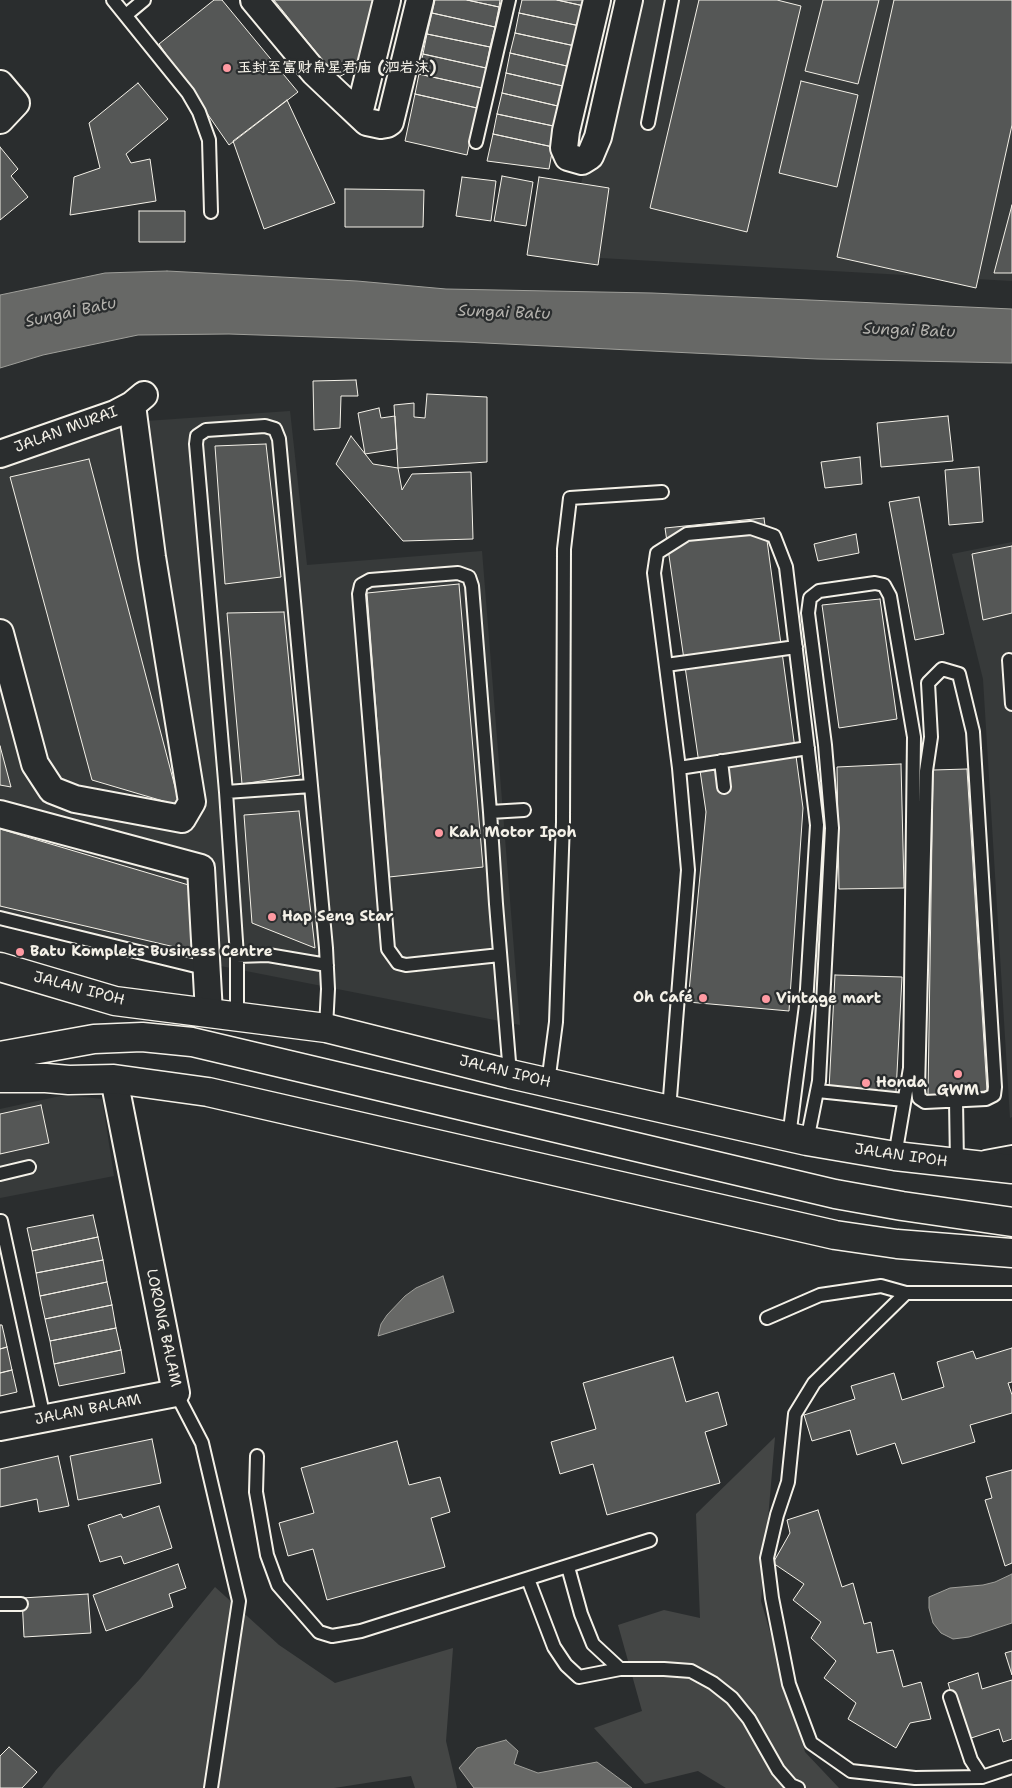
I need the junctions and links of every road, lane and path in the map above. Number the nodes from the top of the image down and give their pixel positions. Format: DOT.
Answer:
graph roads {
  1 [pos="113,0"];
  2 [pos="144,0"];
  3 [pos="254,0"];
  4 [pos="387,0"];
  5 [pos="420,0"];
  6 [pos="509,0"];
  7 [pos="597,0"];
  8 [pos="630,0"];
  9 [pos="672,0"];
  10 [pos="126,15"];
  11 [pos="359,114"];
  12 [pos="648,123"];
  13 [pos="476,142"];
  14 [pos="211,212"];
  15 [pos="0,454"];
  16 [pos="662,492"];
  17 [pos="0,633"];
  18 [pos="796,647"];
  19 [pos="1009,660"];
  20 [pos="666,665"];
  21 [pos="1012,704"];
  22 [pos="808,748"];
  23 [pos="721,761"];
  24 [pos="678,768"];
  25 [pos="311,786"];
  26 [pos="724,787"];
  27 [pos="226,792"];
  28 [pos="524,810"];
  29 [pos="490,812"];
  30 [pos="0,814"];
  31 [pos="0,918"];
  32 [pos="500,955"];
  33 [pos="237,956"];
  34 [pos="327,965"];
  35 [pos="208,969"];
  36 [pos="6,970"];
  37 [pos="209,1013"];
  38 [pos="238,1016"];
  39 [pos="326,1028"];
  40 [pos="0,1049"];
  41 [pos="28,1050"];
  42 [pos="0,1056"];
  43 [pos="510,1074"];
  44 [pos="0,1078"];
  45 [pos="114,1079"];
  46 [pos="548,1083"];
  47 [pos="818,1091"];
  48 [pos="904,1100"];
  49 [pos="956,1100"];
  50 [pos="669,1110"];
  51 [pos="798,1139"];
  52 [pos="1012,1152"];
  53 [pos="895,1156"];
  54 [pos="957,1164"];
  55 [pos="29,1167"];
  56 [pos="1012,1169"];
  57 [pos="0,1174"];
  58 [pos="0,1221"];
  59 [pos="1012,1222"];
  60 [pos="1012,1253"];
  61 [pos="906,1293"];
  62 [pos="1012,1293"];
  63 [pos="767,1318"];
  64 [pos="176,1393"];
  65 [pos="44,1418"];
  66 [pos="0,1427"];
  67 [pos="257,1456"];
  68 [pos="650,1540"];
  69 [pos="568,1567"];
  70 [pos="528,1579"];
  71 [pos="0,1604"];
  72 [pos="21,1604"];
  73 [pos="620,1669"];
  74 [pos="950,1697"];
  75 [pos="1012,1767"];
  76 [pos="982,1777"];
  77 [pos="211,1788"];
  78 [pos="798,1788"];
  1 -- 10 [label="lane"];
  2 -- 10 [label="lane"];
  3 -- 11 [label="street"];
  4 -- 11 [label="street"];
  5 -- 11 [label="street"];
  6 -- 13 [label="lane"];
  7 -- 8 [label="street"];
  9 -- 12 [label="lane"];
  10 -- 14 [label="lane"];
  15 -- 17 [label="street, JALAN MURAI"];
  16 -- 46 [label="lane"];
  18 -- 20 [label="lane"];
  18 -- 20 [label="lane"];
  18 -- 22 [label="lane"];
  19 -- 21 [label="lane"];
  20 -- 24 [label="lane"];
  22 -- 23 [label="lane"];
  22 -- 51 [label="lane"];
  23 -- 24 [label="lane"];
  23 -- 26 [label="lane"];
  24 -- 50 [label="lane"];
  25 -- 27 [label="lane"];
  25 -- 27 [label="lane"];
  25 -- 34 [label="lane"];
  27 -- 33 [label="lane"];
  28 -- 29 [label="lane"];
  29 -- 32 [label="lane"];
  29 -- 32 [label="lane"];
  30 -- 35 [label="street"];
  31 -- 35 [label="lane"];
  32 -- 43 [label="lane"];
  33 -- 34 [label="lane"];
  33 -- 38 [label="lane"];
  34 -- 39 [label="lane"];
  35 -- 37 [label="street"];
  36 -- 37 [label="main road, JALAN IPOH"];
  37 -- 38 [label="main road, JALAN IPOH"];
  38 -- 39 [label="main road, JALAN IPOH"];
  39 -- 43 [label="main road, JALAN IPOH"];
  40 -- 41 [label="main road"];
  41 -- 42 [label="main road"];
  41 -- 59 [label="main road"];
  43 -- 46 [label="main road, JALAN IPOH"];
  44 -- 45 [label="main road"];
  45 -- 60 [label="main road"];
  45 -- 64 [label="street, LORONG BALAM"];
  46 -- 50 [label="main road, JALAN IPOH"];
  47 -- 48 [label="lane"];
  47 -- 48 [label="lane"];
  47 -- 51 [label="lane"];
  48 -- 53 [label="lane"];
  49 -- 49 [label="lane"];
  49 -- 54 [label="lane"];
  50 -- 51 [label="main road, JALAN IPOH"];
  51 -- 53 [label="main road, JALAN IPOH"];
  52 -- 54 [label="lane"];
  53 -- 54 [label="main road, JALAN IPOH"];
  54 -- 56 [label="main road, JALAN IPOH"];
  55 -- 57 [label="lane"];
  58 -- 65 [label="lane"];
  61 -- 62 [label="lane"];
  61 -- 63 [label="lane"];
  61 -- 76 [label="lane"];
  64 -- 65 [label="street, JALAN BALAM"];
  64 -- 77 [label="lane, LORONG BALAM"];
  65 -- 66 [label="street, JALAN BALAM"];
  67 -- 70 [label="lane"];
  68 -- 69 [label="lane"];
  69 -- 70 [label="lane"];
  69 -- 73 [label="lane"];
  70 -- 73 [label="lane"];
  71 -- 72 [label="lane"];
  73 -- 78 [label="lane"];
  74 -- 76 [label="lane"];
  75 -- 76 [label="lane"];
}
